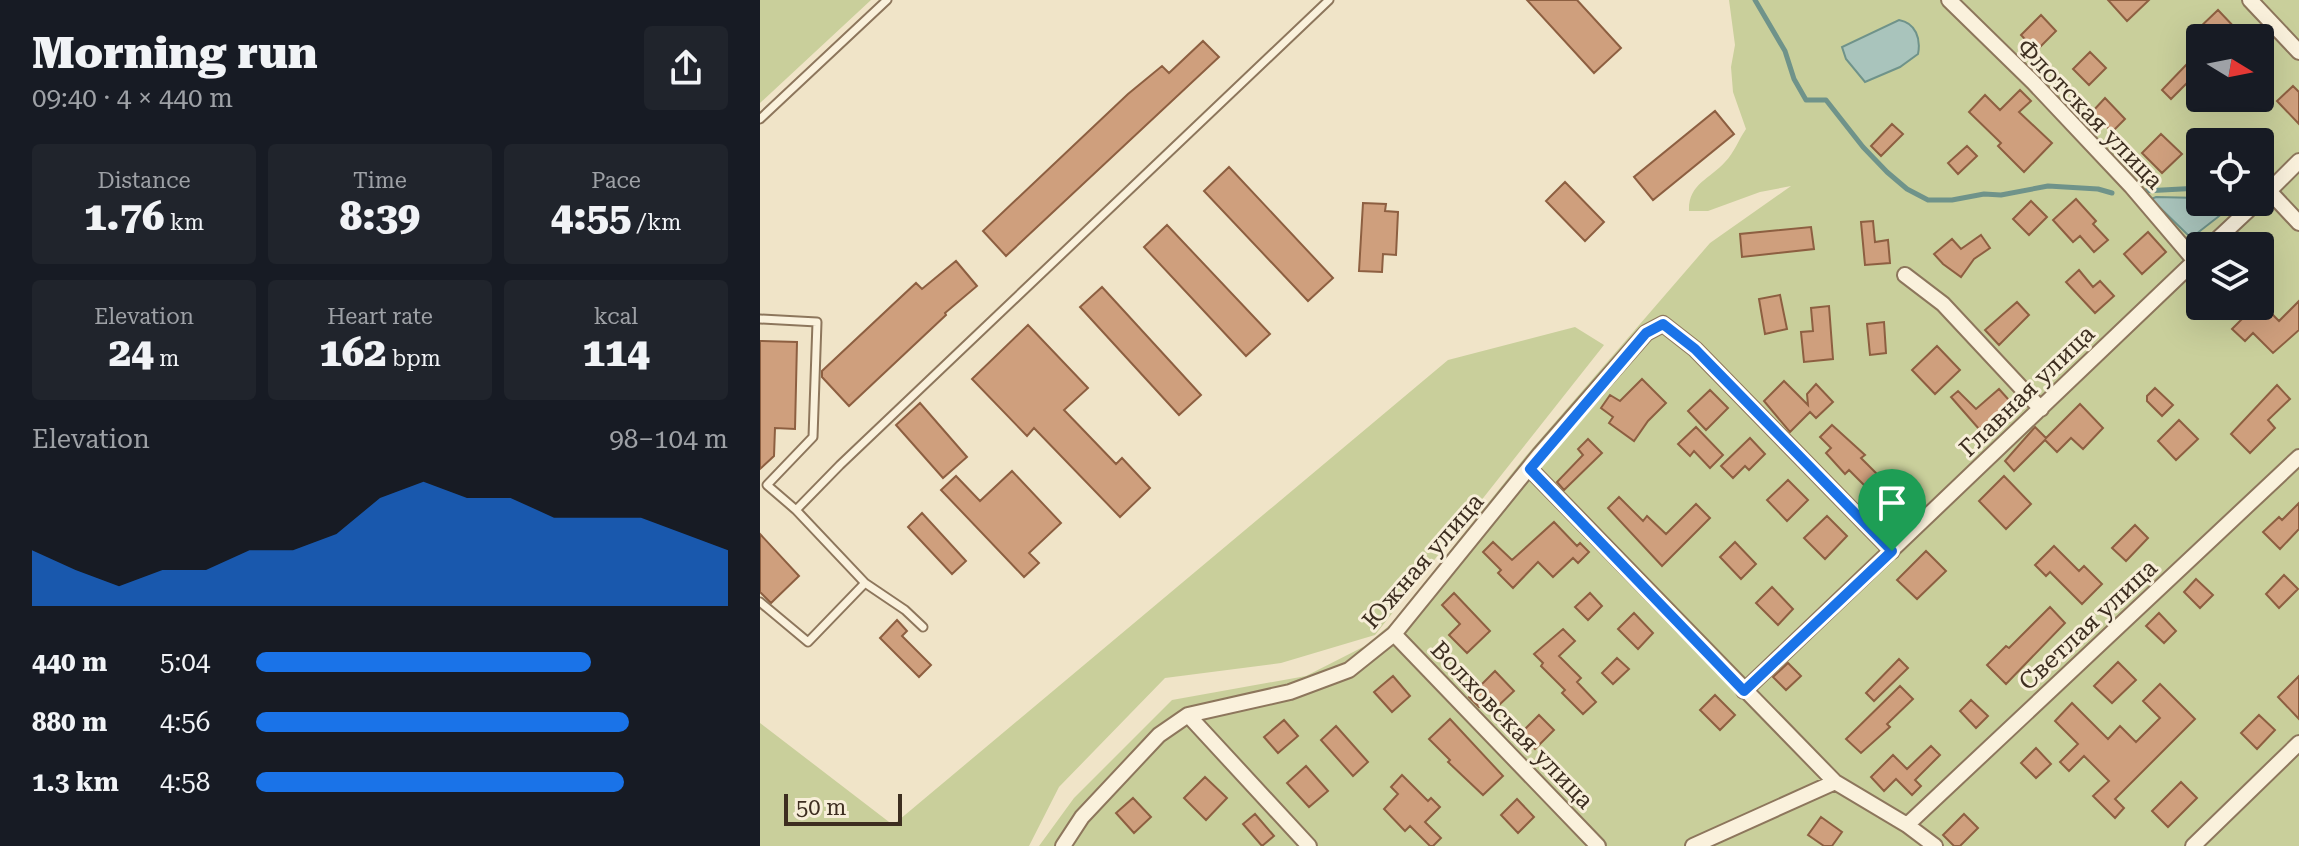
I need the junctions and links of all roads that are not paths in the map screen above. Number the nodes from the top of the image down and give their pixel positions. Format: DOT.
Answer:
graph roads {
  1 [pos="887,0"];
  2 [pos="1329,0"];
  3 [pos="1949,0"];
  4 [pos="2250,0"];
  5 [pos="2299,52"];
  6 [pos="760,119"];
  7 [pos="2299,161"];
  8 [pos="2274,186"];
  9 [pos="2274,206"];
  10 [pos="2242,216"];
  11 [pos="2299,223"];
  12 [pos="2225,232"];
  13 [pos="2186,246"];
  14 [pos="2186,269"];
  15 [pos="1905,275"];
  16 [pos="760,319"];
  17 [pos="2041,409"];
  18 [pos="2299,457"];
  19 [pos="1530,469"];
  20 [pos="796,510"];
  21 [pos="1892,551"];
  22 [pos="865,583"];
  23 [pos="760,602"];
  24 [pos="923,627"];
  25 [pos="1394,634"];
  26 [pos="1744,691"];
  27 [pos="1188,715"];
  28 [pos="2299,743"];
  29 [pos="1835,782"];
  30 [pos="1907,825"];
  31 [pos="1063,846"];
  32 [pos="1309,846"];
  33 [pos="1598,846"];
  34 [pos="1693,846"];
  35 [pos="1935,846"];
  36 [pos="2193,846"];
  1 -- 6 [label="lane"];
  2 -- 20 [label="lane"];
  3 -- 13 [label="street, Флотская улица"];
  4 -- 5 [label="street"];
  7 -- 8 [label="street"];
  9 -- 11 [label="street"];
  10 -- 12 [label="street"];
  14 -- 17 [label="street, Главная улица"];
  15 -- 17 [label="street"];
  16 -- 20 [label="lane"];
  17 -- 21 [label="street, Главная улица"];
  18 -- 30 [label="street, Светлая улица"];
  19 -- 21 [label="street, Южная улица"];
  19 -- 25 [label="street, Южная улица"];
  19 -- 26 [label="street"];
  20 -- 22 [label="lane"];
  21 -- 26 [label="street, Главная улица"];
  22 -- 23 [label="lane"];
  22 -- 24 [label="lane"];
  25 -- 27 [label="street, Южная улица"];
  25 -- 33 [label="street, Волховская улица"];
  26 -- 29 [label="street"];
  27 -- 31 [label="street, Южная улица"];
  27 -- 32 [label="street"];
  28 -- 36 [label="street"];
  29 -- 30 [label="street"];
  29 -- 34 [label="street"];
  30 -- 35 [label="street"];
}
